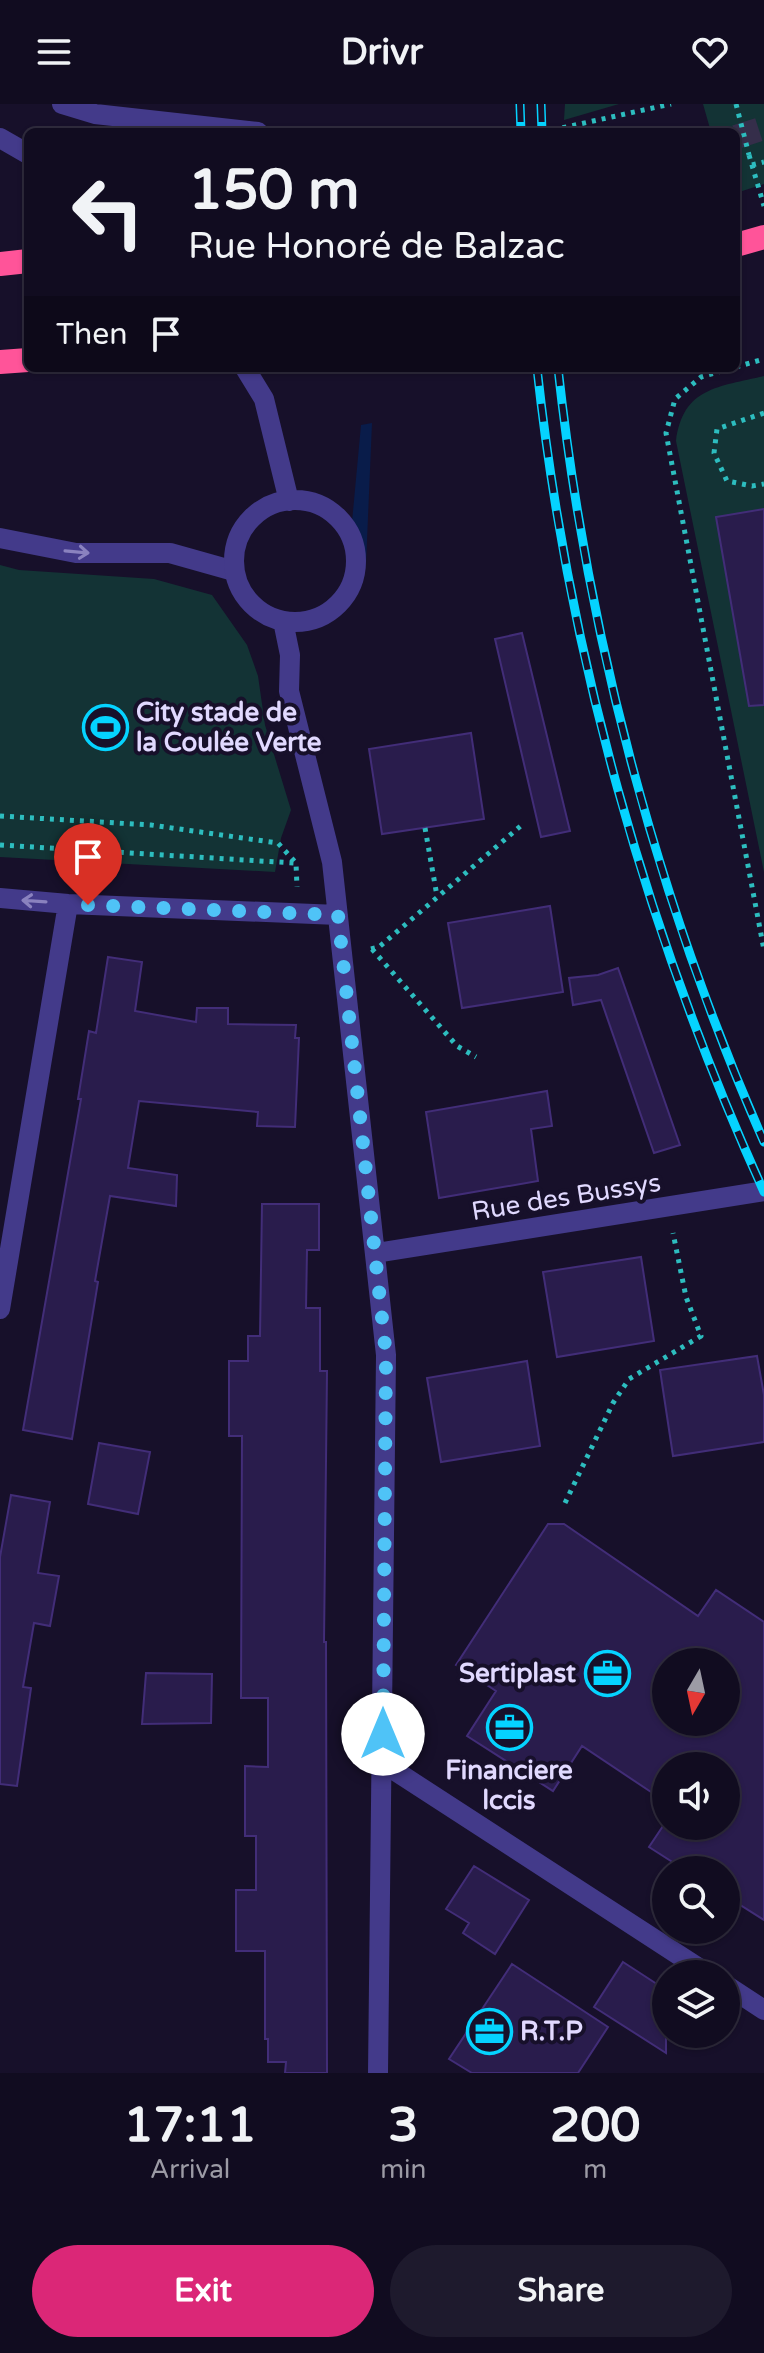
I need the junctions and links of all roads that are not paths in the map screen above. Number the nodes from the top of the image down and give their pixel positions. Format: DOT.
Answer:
graph roads {
  1 [pos="62,104"];
  2 [pos="222,128"];
  3 [pos="0,138"];
  4 [pos="24,152"];
  5 [pos="764,237"];
  6 [pos="740,244"];
  7 [pos="24,261"];
  8 [pos="0,264"];
  9 [pos="24,360"];
  10 [pos="0,362"];
  11 [pos="247,372"];
  12 [pos="289,501"];
  13 [pos="0,538"];
  14 [pos="234,571"];
  15 [pos="283,621"];
  16 [pos="0,898"];
  17 [pos="68,904"];
  18 [pos="338,915"];
  19 [pos="764,1191"];
  20 [pos="376,1253"];
  21 [pos="0,1309"];
  22 [pos="383,1763"];
  23 [pos="686,1960"];
  24 [pos="740,1994"];
  25 [pos="764,2010"];
  26 [pos="378,2073"];
  1 -- 2 [label="street"];
  3 -- 4 [label="street"];
  5 -- 6 [label="highway"];
  7 -- 8 [label="highway"];
  9 -- 10 [label="highway"];
  11 -- 12 [label="street"];
  12 -- 14 [label="street"];
  12 -- 15 [label="street"];
  13 -- 14 [label="street, one-way"];
  14 -- 15 [label="street"];
  15 -- 18 [label="street"];
  17 -- 16 [label="street, one-way"];
  17 -- 18 [label="street"];
  17 -- 21 [label="street"];
  18 -- 20 [label="street"];
  19 -- 20 [label="street, Rue des Bussys"];
  20 -- 22 [label="street"];
  22 -- 23 [label="street"];
  22 -- 26 [label="street"];
  24 -- 25 [label="street"];
}
